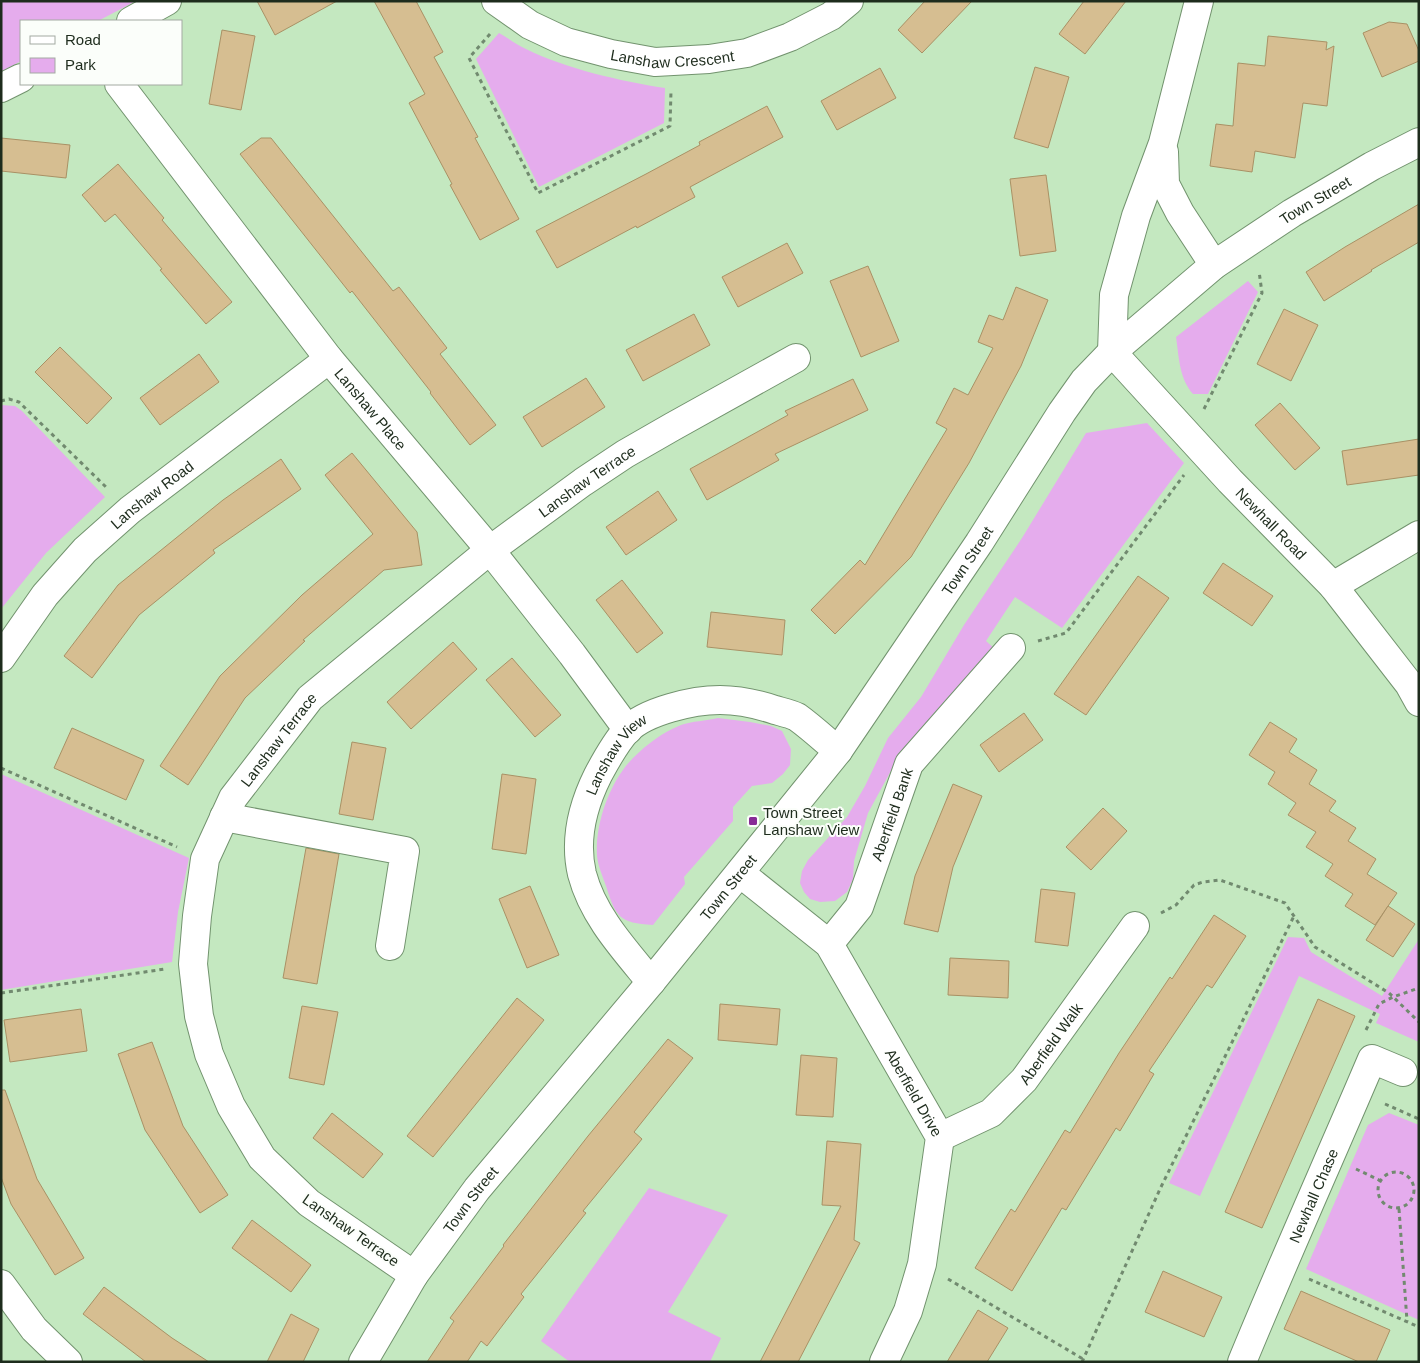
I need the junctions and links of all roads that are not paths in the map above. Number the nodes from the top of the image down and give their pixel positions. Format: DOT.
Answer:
graph roads {
  1 [pos="167,1"];
  2 [pos="849,1"];
  3 [pos="1199,1"];
  4 [pos="503,6"];
  5 [pos="133,20"];
  6 [pos="20,78"];
  7 [pos="121,85"];
  8 [pos="1,88"];
  9 [pos="1419,142"];
  10 [pos="1163,143"];
  11 [pos="1214,265"];
  12 [pos="1112,352"];
  13 [pos="329,358"];
  14 [pos="796,358"];
  15 [pos="1419,535"];
  16 [pos="490,550"];
  17 [pos="1333,586"];
  18 [pos="1011,648"];
  19 [pos="1,658"];
  20 [pos="1419,702"];
  21 [pos="628,730"];
  22 [pos="838,751"];
  23 [pos="224,817"];
  24 [pos="740,873"];
  25 [pos="1136,926"];
  26 [pos="829,944"];
  27 [pos="390,946"];
  28 [pos="651,982"];
  29 [pos="1403,1072"];
  30 [pos="940,1137"];
  31 [pos="414,1275"];
  32 [pos="1,1284"];
  33 [pos="68,1362"];
  34 [pos="363,1362"];
  35 [pos="884,1362"];
  36 [pos="1242,1362"];
  1 -- 5 [label="street"];
  2 -- 4 [label="street, Lanshaw Crescent"];
  3 -- 10 [label="street"];
  6 -- 8 [label="street"];
  7 -- 13 [label="street, Lanshaw Place"];
  9 -- 11 [label="street, Town Street"];
  10 -- 11 [label="street"];
  10 -- 12 [label="street"];
  11 -- 12 [label="street, Town Street"];
  12 -- 17 [label="street, Newhall Road"];
  12 -- 22 [label="street, Town Street"];
  13 -- 16 [label="street, Lanshaw Place"];
  13 -- 19 [label="street, Lanshaw Road"];
  14 -- 16 [label="street, Lanshaw Terrace"];
  15 -- 17 [label="street"];
  16 -- 21 [label="street, Lanshaw Place"];
  16 -- 23 [label="street, Lanshaw Terrace"];
  17 -- 20 [label="street, Newhall Road"];
  18 -- 26 [label="street, Aberfield Bank"];
  21 -- 22 [label="street, Lanshaw View"];
  21 -- 28 [label="street, Lanshaw View"];
  22 -- 24 [label="street, Town Street"];
  23 -- 27 [label="street"];
  23 -- 31 [label="street, Lanshaw Terrace"];
  24 -- 26 [label="street, Aberfield Drive"];
  24 -- 28 [label="street, Town Street"];
  25 -- 30 [label="street, Aberfield Walk"];
  26 -- 30 [label="street, Aberfield Drive"];
  28 -- 31 [label="street, Town Street"];
  29 -- 36 [label="street, Newhall Chase"];
  30 -- 35 [label="street, Aberfield Drive"];
  31 -- 34 [label="street, Town Street"];
  32 -- 33 [label="street"];
}
